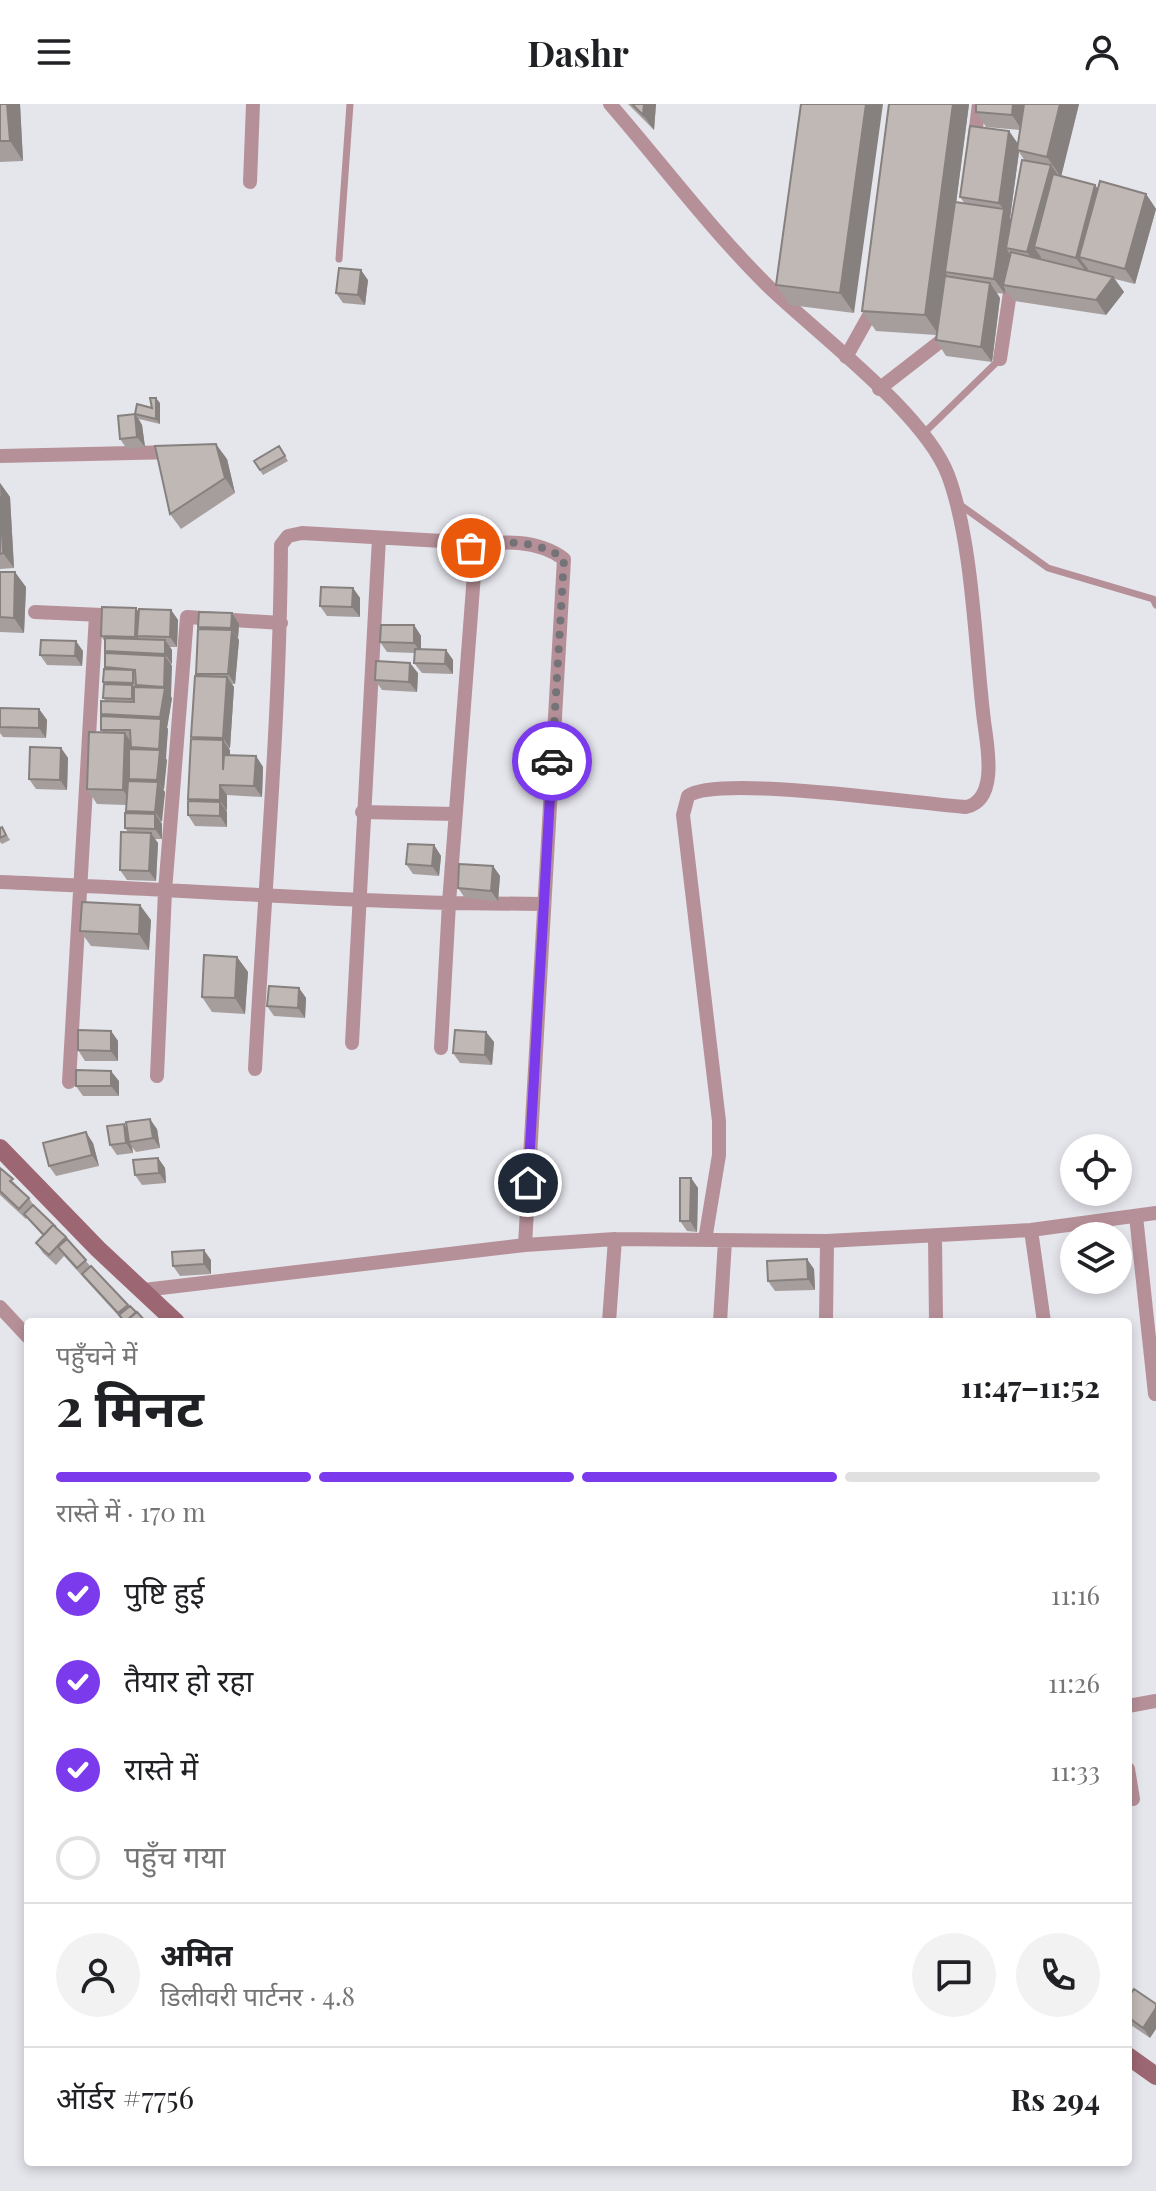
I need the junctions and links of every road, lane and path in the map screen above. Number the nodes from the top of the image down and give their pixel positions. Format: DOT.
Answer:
graph roads {
  1 [pos="253,104"];
  2 [pos="350,104"];
  3 [pos="610,104"];
  4 [pos="979,104"];
  5 [pos="970,166"];
  6 [pos="250,182"];
  7 [pos="339,259"];
  8 [pos="1013,269"];
  9 [pos="873,284"];
  10 [pos="948,322"];
  11 [pos="846,357"];
  12 [pos="1000,359"];
  13 [pos="879,389"];
  14 [pos="924,433"];
  15 [pos="185,452"];
  16 [pos="0,456"];
  17 [pos="954,500"];
  18 [pos="379,538"];
  19 [pos="471,548"];
  20 [pos="1156,605"];
  21 [pos="35,612"];
  22 [pos="281,623"];
  23 [pos="362,812"];
  24 [pos="455,814"];
  25 [pos="0,882"];
  26 [pos="81,886"];
  27 [pos="165,891"];
  28 [pos="264,894"];
  29 [pos="357,901"];
  30 [pos="449,903"];
  31 [pos="544,904"];
  32 [pos="352,1043"];
  33 [pos="441,1048"];
  34 [pos="255,1069"];
  35 [pos="157,1076"];
  36 [pos="69,1082"];
  37 [pos="2,1155"];
  38 [pos="1156,1213"];
  39 [pos="1136,1216"];
  40 [pos="1031,1230"];
  41 [pos="935,1237"];
  42 [pos="615,1239"];
  43 [pos="705,1240"];
  44 [pos="725,1241"];
  45 [pos="827,1241"];
  46 [pos="525,1245"];
  47 [pos="144,1290"];
  48 [pos="0,1307"];
  49 [pos="172,1318"];
  50 [pos="609,1318"];
  51 [pos="720,1318"];
  52 [pos="826,1318"];
  53 [pos="936,1318"];
  54 [pos="1043,1318"];
  55 [pos="24,1333"];
  56 [pos="1155,1394"];
  57 [pos="1156,1701"];
  58 [pos="1132,1705"];
  59 [pos="1132,1793"];
  60 [pos="1133,1799"];
  61 [pos="1132,2059"];
  62 [pos="1156,2076"];
  1 -- 6 [label="street"];
  2 -- 7 [label="lane"];
  3 -- 11 [label="street"];
  4 -- 5 [label="street"];
  8 -- 12 [label="street"];
  9 -- 11 [label="street"];
  10 -- 13 [label="street"];
  11 -- 13 [label="street"];
  12 -- 14 [label="lane"];
  13 -- 14 [label="street"];
  14 -- 17 [label="street"];
  15 -- 16 [label="street"];
  17 -- 20 [label="lane"];
  17 -- 43 [label="street"];
  18 -- 19 [label="street"];
  18 -- 22 [label="street"];
  18 -- 23 [label="street"];
  19 -- 24 [label="street"];
  19 -- 31 [label="street"];
  21 -- 26 [label="street"];
  22 -- 27 [label="street"];
  22 -- 28 [label="street"];
  23 -- 24 [label="street"];
  23 -- 29 [label="street"];
  24 -- 30 [label="street"];
  25 -- 26 [label="street"];
  26 -- 27 [label="street"];
  26 -- 36 [label="street"];
  27 -- 28 [label="street"];
  27 -- 35 [label="street"];
  28 -- 29 [label="street"];
  28 -- 34 [label="street"];
  29 -- 30 [label="street"];
  29 -- 32 [label="street"];
  30 -- 31 [label="street"];
  30 -- 33 [label="street"];
  31 -- 46 [label="street"];
  37 -- 47 [label="main road"];
  38 -- 39 [label="street"];
  39 -- 40 [label="street"];
  39 -- 56 [label="street"];
  40 -- 41 [label="street"];
  40 -- 54 [label="street"];
  41 -- 45 [label="street"];
  41 -- 53 [label="street"];
  42 -- 43 [label="street"];
  42 -- 46 [label="street"];
  42 -- 50 [label="street"];
  43 -- 44 [label="street"];
  44 -- 45 [label="street"];
  44 -- 51 [label="street"];
  45 -- 52 [label="street"];
  46 -- 47 [label="street"];
  47 -- 49 [label="main road"];
  48 -- 55 [label="street"];
  57 -- 58 [label="street"];
  59 -- 60 [label="street"];
  61 -- 62 [label="main road"];
}
